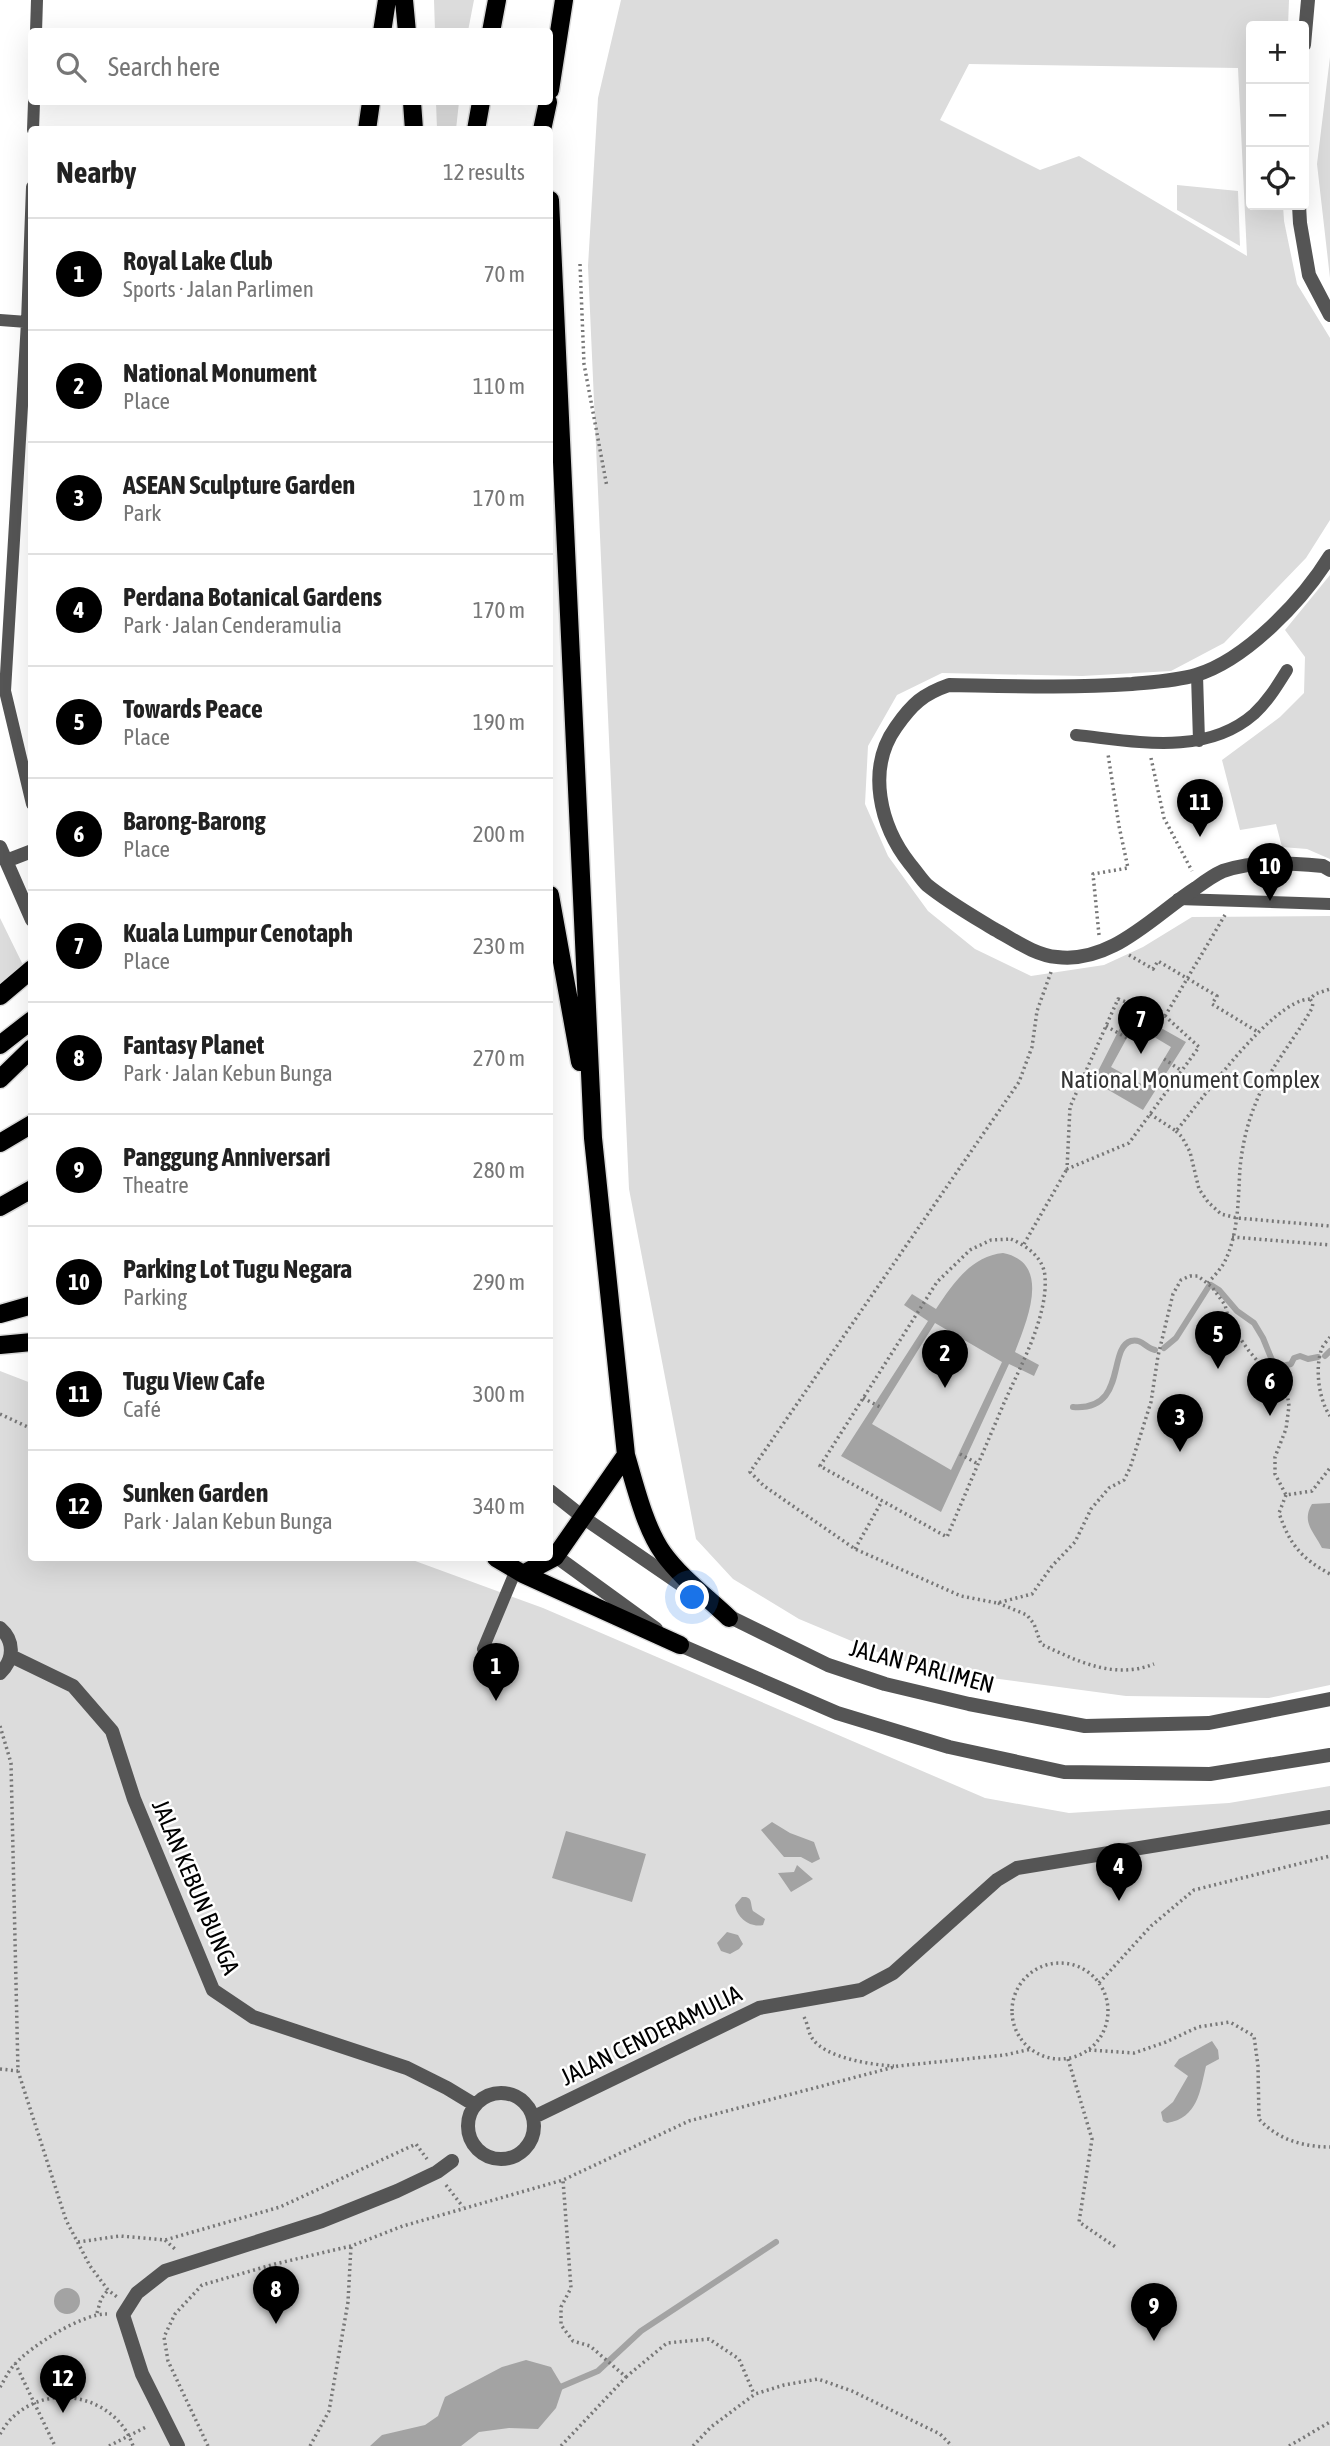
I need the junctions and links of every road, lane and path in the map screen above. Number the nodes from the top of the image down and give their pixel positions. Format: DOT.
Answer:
graph roads {
  1 [pos="37,0"];
  2 [pos="387,0"];
  3 [pos="404,0"];
  4 [pos="497,0"];
  5 [pos="564,0"];
  6 [pos="1308,0"];
  7 [pos="1306,21"];
  8 [pos="36,28"];
  9 [pos="383,28"];
  10 [pos="407,28"];
  11 [pos="492,28"];
  12 [pos="553,71"];
  13 [pos="34,105"];
  14 [pos="371,105"];
  15 [pos="412,105"];
  16 [pos="481,105"];
  17 [pos="33,126"];
  18 [pos="368,126"];
  19 [pos="414,126"];
  20 [pos="478,126"];
  21 [pos="1299,210"];
  22 [pos="580,264"];
  23 [pos="553,265"];
  24 [pos="28,295"];
  25 [pos="1330,315"];
  26 [pos="0,320"];
  27 [pos="27,322"];
  28 [pos="607,487"];
  29 [pos="1330,556"];
  30 [pos="1287,670"];
  31 [pos="1197,675"];
  32 [pos="3,693"];
  33 [pos="1076,735"];
  34 [pos="1106,738"];
  35 [pos="1199,741"];
  36 [pos="1147,742"];
  37 [pos="28,789"];
  38 [pos="0,847"];
  39 [pos="28,853"];
  40 [pos="6,861"];
  41 [pos="1330,870"];
  42 [pos="1199,886"];
  43 [pos="1178,899"];
  44 [pos="1233,901"];
  45 [pos="1330,904"];
  46 [pos="28,910"];
  47 [pos="553,912"];
  48 [pos="1108,949"];
  49 [pos="1056,957"];
  50 [pos="28,972"];
  51 [pos="1187,978"];
  52 [pos="1330,989"];
  53 [pos="0,996"];
  54 [pos="1310,999"];
  55 [pos="1165,1016"];
  56 [pos="28,1023"];
  57 [pos="1106,1026"];
  58 [pos="1258,1032"];
  59 [pos="1127,1038"];
  60 [pos="0,1045"];
  61 [pos="28,1052"];
  62 [pos="1164,1059"];
  63 [pos="1182,1071"];
  64 [pos="0,1079"];
  65 [pos="1150,1114"];
  66 [pos="28,1126"];
  67 [pos="1176,1131"];
  68 [pos="593,1138"];
  69 [pos="0,1143"];
  70 [pos="1068,1169"];
  71 [pos="28,1191"];
  72 [pos="0,1207"];
  73 [pos="1237,1218"];
  74 [pos="1330,1226"];
  75 [pos="1232,1237"];
  76 [pos="1024,1244"];
  77 [pos="1330,1245"];
  78 [pos="1208,1283"];
  79 [pos="28,1307"];
  80 [pos="0,1314"];
  81 [pos="1330,1337"];
  82 [pos="28,1342"];
  83 [pos="0,1345"];
  84 [pos="863,1398"];
  85 [pos="882,1409"];
  86 [pos="0,1414"];
  87 [pos="1330,1416"];
  88 [pos="28,1427"];
  89 [pos="960,1454"];
  90 [pos="626,1455"];
  91 [pos="978,1464"];
  92 [pos="1330,1468"];
  93 [pos="553,1493"];
  94 [pos="1286,1495"];
  95 [pos="882,1501"];
  96 [pos="584,1518"];
  97 [pos="855,1549"];
  98 [pos="553,1553"];
  99 [pos="553,1555"];
  100 [pos="501,1561"];
  101 [pos="539,1561"];
  102 [pos="519,1572"];
  103 [pos="1330,1574"];
  104 [pos="997,1603"];
  105 [pos="729,1618"];
  106 [pos="0,1628"];
  107 [pos="680,1645"];
  108 [pos="483,1649"];
  109 [pos="11,1656"];
  110 [pos="1154,1664"];
  111 [pos="0,1673"];
  112 [pos="1330,1699"];
  113 [pos="0,1726"];
  114 [pos="1330,1755"];
  115 [pos="1330,1817"];
  116 [pos="1330,1856"];
  117 [pos="1099,1983"];
  118 [pos="787,2003"];
  119 [pos="1031,2049"];
  120 [pos="1089,2050"];
  121 [pos="1068,2059"];
  122 [pos="898,2066"];
  123 [pos="0,2069"];
  124 [pos="18,2071"];
  125 [pos="475,2105"];
  126 [pos="534,2117"];
  127 [pos="1330,2147"];
  128 [pos="452,2161"];
  129 [pos="437,2172"];
  130 [pos="563,2180"];
  131 [pos="463,2207"];
  132 [pos="78,2242"];
  133 [pos="351,2246"];
  134 [pos="1117,2248"];
  135 [pos="108,2290"];
  136 [pos="125,2310"];
  137 [pos="97,2314"];
  138 [pos="15,2364"];
  139 [pos="626,2377"];
  140 [pos="0,2387"];
  141 [pos="755,2394"];
  142 [pos="34,2403"];
  143 [pos="163,2418"];
  144 [pos="1330,2422"];
  145 [pos="0,2434"];
  146 [pos="130,2435"];
  147 [pos="55,2446"];
  148 [pos="109,2446"];
  149 [pos="133,2446"];
  150 [pos="178,2446"];
  151 [pos="208,2446"];
  152 [pos="310,2446"];
  153 [pos="561,2446"];
  154 [pos="693,2446"];
  155 [pos="952,2446"];
  156 [pos="1289,2446"];
  1 -- 8 [label="lane"];
  2 -- 9 [label="main road"];
  3 -- 10 [label="main road"];
  4 -- 11 [label="main road"];
  5 -- 12 [label="main road"];
  6 -- 7 [label="street"];
  13 -- 17 [label="lane"];
  14 -- 18 [label="main road"];
  15 -- 19 [label="main road"];
  16 -- 20 [label="main road"];
  21 -- 25 [label="street"];
  22 -- 28 [label="path"];
  23 -- 68 [label="main road"];
  24 -- 27 [label="lane"];
  26 -- 27 [label="lane"];
  27 -- 32 [label="lane"];
  29 -- 31 [label="street"];
  30 -- 35 [label="lane"];
  31 -- 35 [label="lane"];
  31 -- 49 [label="street"];
  32 -- 37 [label="lane"];
  33 -- 34 [label="lane"];
  34 -- 36 [label="lane"];
  34 -- 48 [label="path"];
  35 -- 36 [label="lane"];
  36 -- 42 [label="path"];
  38 -- 40 [label="street"];
  39 -- 40 [label="street"];
  40 -- 46 [label="street"];
  41 -- 42 [label="street"];
  42 -- 43 [label="street"];
  43 -- 44 [label="lane"];
  43 -- 48 [label="street"];
  44 -- 45 [label="lane"];
  44 -- 51 [label="path"];
  47 -- 68 [label="main road"];
  48 -- 49 [label="street"];
  48 -- 51 [label="path"];
  49 -- 97 [label="path"];
  50 -- 53 [label="main road"];
  51 -- 55 [label="path"];
  51 -- 58 [label="path"];
  52 -- 54 [label="path"];
  54 -- 58 [label="path"];
  54 -- 73 [label="path"];
  55 -- 57 [label="path"];
  55 -- 63 [label="path"];
  56 -- 60 [label="main road"];
  57 -- 59 [label="path"];
  57 -- 70 [label="path"];
  58 -- 67 [label="path"];
  61 -- 64 [label="main road"];
  62 -- 63 [label="path"];
  63 -- 65 [label="path"];
  65 -- 67 [label="path"];
  65 -- 70 [label="path"];
  66 -- 69 [label="main road"];
  67 -- 73 [label="path"];
  68 -- 90 [label="main road"];
  70 -- 76 [label="path"];
  71 -- 72 [label="main road"];
  73 -- 74 [label="path"];
  73 -- 75 [label="path"];
  75 -- 77 [label="path"];
  75 -- 78 [label="path"];
  76 -- 84 [label="path"];
  76 -- 91 [label="path"];
  78 -- 94 [label="path"];
  78 -- 104 [label="path"];
  79 -- 80 [label="main road"];
  81 -- 87 [label="path"];
  82 -- 83 [label="main road"];
  84 -- 85 [label="path"];
  84 -- 95 [label="path"];
  86 -- 88 [label="path"];
  89 -- 91 [label="path"];
  90 -- 96 [label="main road"];
  90 -- 105 [label="main road"];
  91 -- 95 [label="path"];
  92 -- 94 [label="path"];
  93 -- 96 [label="street, JALAN PARLIMEN"];
  94 -- 103 [label="path"];
  95 -- 97 [label="path"];
  96 -- 98 [label="main road"];
  96 -- 105 [label="street, JALAN PARLIMEN"];
  97 -- 104 [label="path"];
  99 -- 107 [label="street"];
  100 -- 102 [label="main road"];
  101 -- 102 [label="main road"];
  102 -- 107 [label="main road"];
  102 -- 108 [label="lane"];
  104 -- 110 [label="path"];
  105 -- 112 [label="street, JALAN PARLIMEN"];
  106 -- 109 [label="street"];
  107 -- 114 [label="street"];
  109 -- 111 [label="street"];
  109 -- 125 [label="street, JALAN KEBUN BUNGA"];
  113 -- 124 [label="path"];
  115 -- 118 [label="street, JALAN CENDERAMULIA"];
  116 -- 117 [label="path"];
  117 -- 119 [label="path"];
  117 -- 120 [label="path"];
  118 -- 122 [label="path"];
  118 -- 126 [label="street, JALAN CENDERAMULIA"];
  119 -- 121 [label="path"];
  119 -- 122 [label="path"];
  120 -- 121 [label="path"];
  120 -- 127 [label="path"];
  121 -- 134 [label="path"];
  122 -- 130 [label="path"];
  123 -- 124 [label="path"];
  124 -- 132 [label="path"];
  125 -- 126 [label="street"];
  125 -- 126 [label="street"];
  128 -- 129 [label="street"];
  129 -- 131 [label="path"];
  129 -- 132 [label="path"];
  129 -- 136 [label="street"];
  130 -- 131 [label="path"];
  130 -- 139 [label="path"];
  131 -- 133 [label="path"];
  132 -- 135 [label="path"];
  133 -- 151 [label="path"];
  133 -- 152 [label="path"];
  135 -- 136 [label="path"];
  135 -- 137 [label="path"];
  136 -- 137 [label="path"];
  136 -- 143 [label="street"];
  137 -- 138 [label="path"];
  138 -- 140 [label="path"];
  138 -- 142 [label="path"];
  139 -- 141 [label="path"];
  139 -- 153 [label="path"];
  141 -- 154 [label="path"];
  141 -- 155 [label="path"];
  142 -- 145 [label="path"];
  142 -- 146 [label="path"];
  142 -- 147 [label="path"];
  143 -- 146 [label="path"];
  143 -- 150 [label="street"];
  144 -- 156 [label="path"];
  146 -- 148 [label="path"];
  146 -- 149 [label="path"];
}
